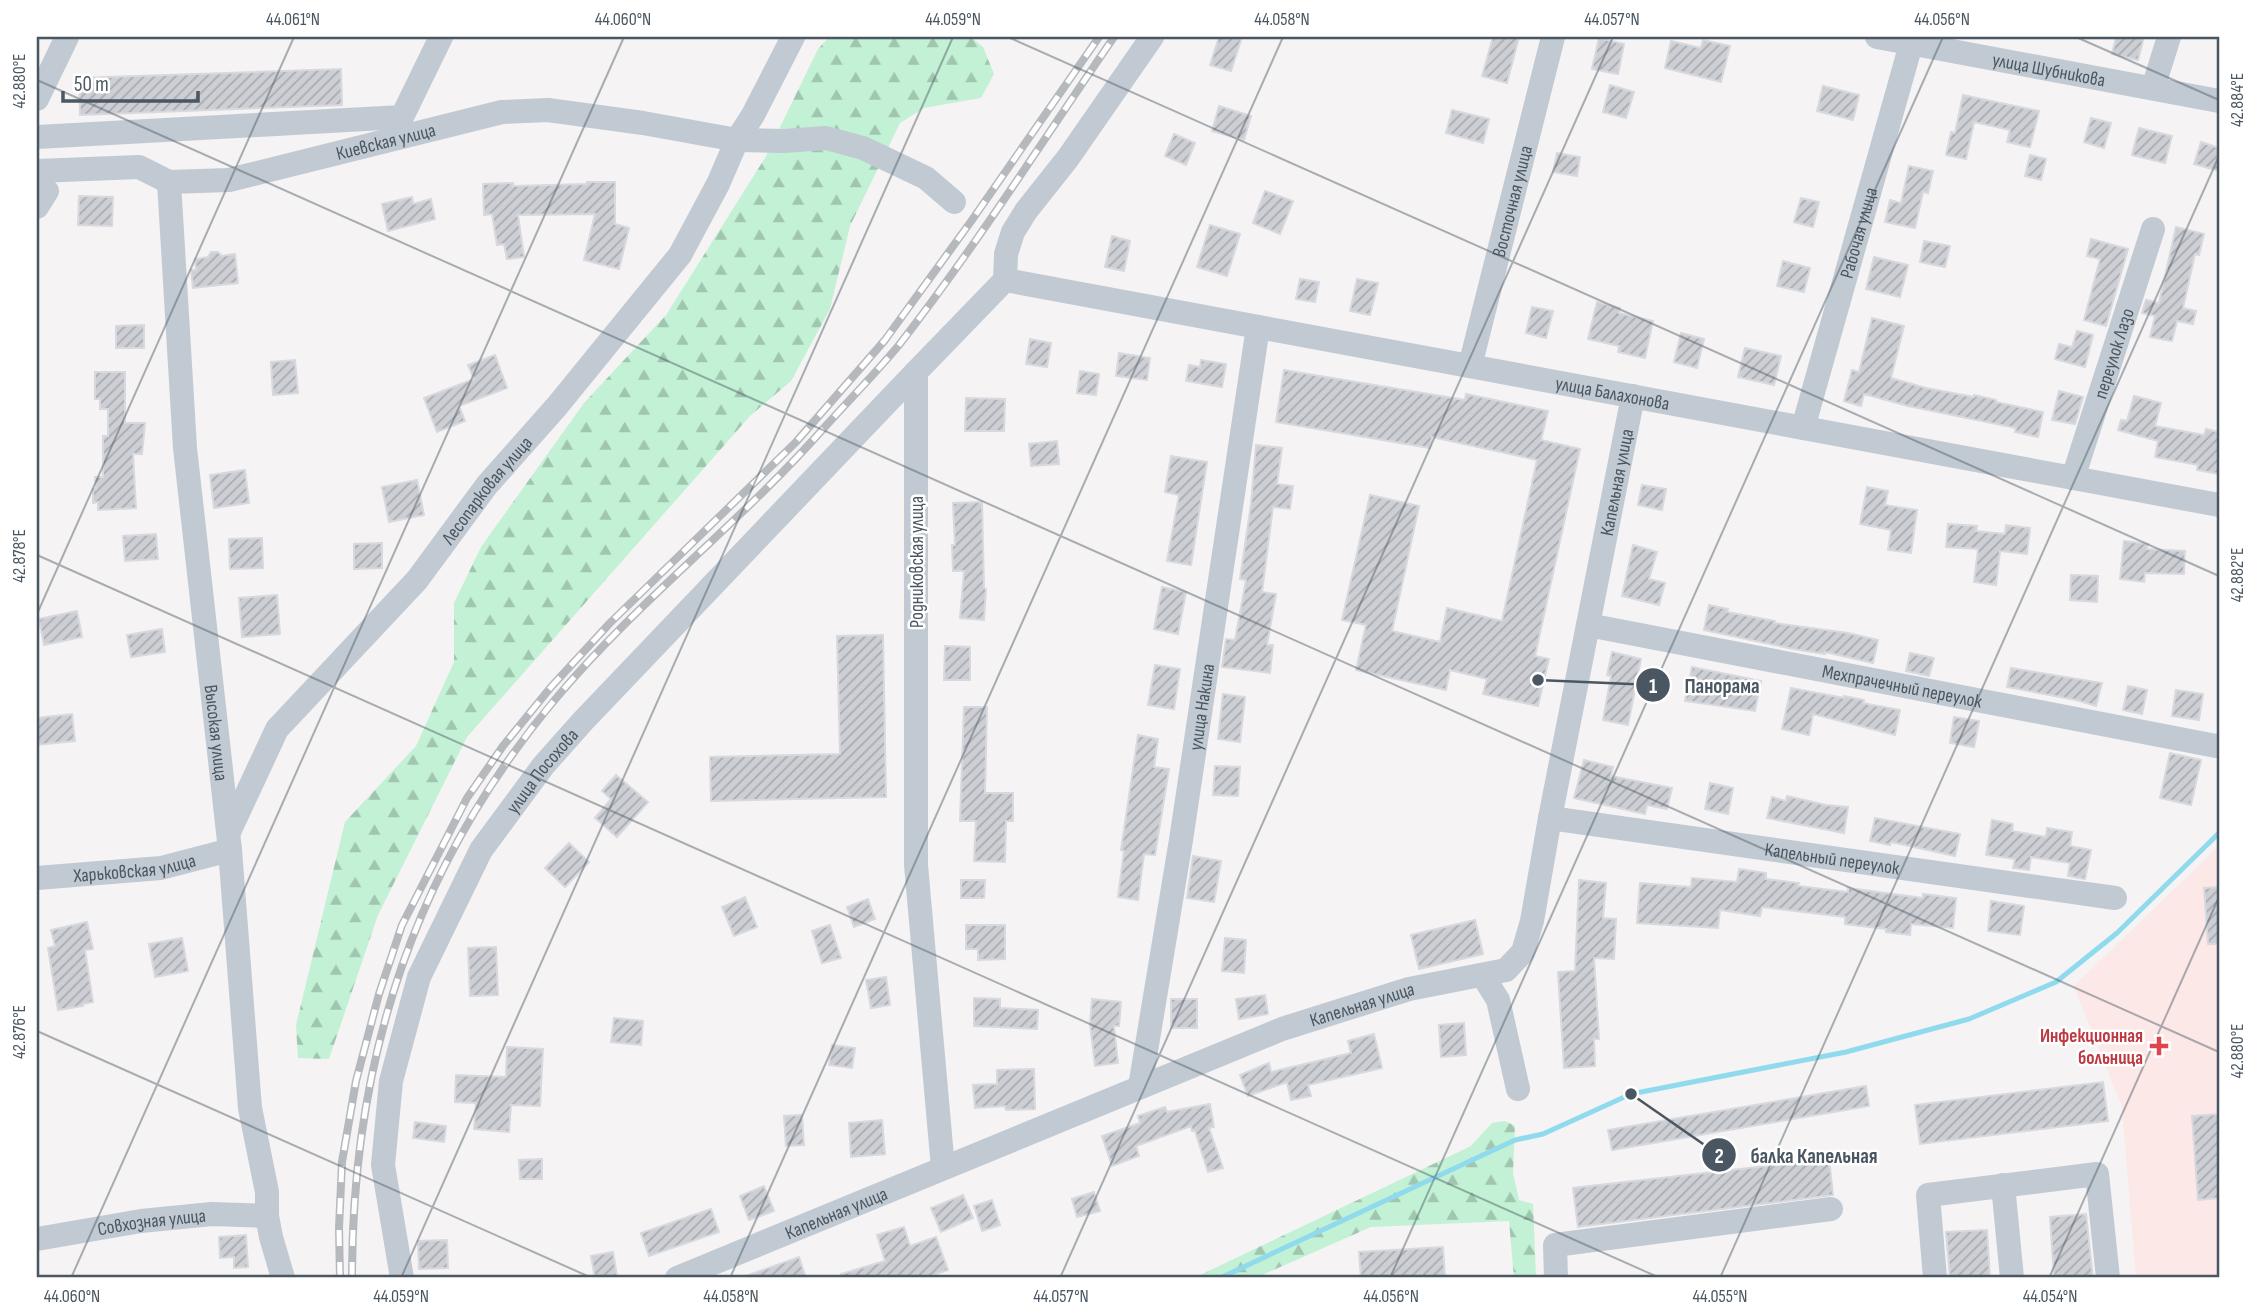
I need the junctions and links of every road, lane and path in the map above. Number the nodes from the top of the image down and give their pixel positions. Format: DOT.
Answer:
graph roads {
  1 [pos="66,37"];
  2 [pos="442,37"];
  3 [pos="793,37"];
  4 [pos="1152,37"];
  5 [pos="1553,37"];
  6 [pos="1877,37"];
  7 [pos="2169,37"];
  8 [pos="1912,40"];
  9 [pos="2153,88"];
  10 [pos="37,99"];
  11 [pos="2219,101"];
  12 [pos="37,137"];
  13 [pos="737,140"];
  14 [pos="169,182"];
  15 [pos="39,188"];
  16 [pos="954,202"];
  17 [pos="2153,229"];
  18 [pos="1004,280"];
  19 [pos="1258,327"];
  20 [pos="1470,366"];
  21 [pos="916,372"];
  22 [pos="1633,396"];
  23 [pos="1802,428"];
  24 [pos="2073,478"];
  25 [pos="2219,505"];
  26 [pos="1588,625"];
  27 [pos="2216,746"];
  28 [pos="1550,818"];
  29 [pos="229,841"];
  30 [pos="37,878"];
  31 [pos="2115,898"];
  32 [pos="1483,976"];
  33 [pos="1140,1087"];
  34 [pos="1517,1089"];
  35 [pos="943,1168"];
  36 [pos="2003,1185"];
  37 [pos="1831,1209"];
  38 [pos="267,1216"];
  39 [pos="37,1239"];
  40 [pos="283,1278"];
  41 [pos="402,1278"];
  42 [pos="677,1278"];
  43 [pos="1556,1278"];
  44 [pos="1935,1278"];
  45 [pos="2012,1278"];
  46 [pos="2108,1278"];
  1 -- 10 [label="street"];
  2 -- 12 [label="street"];
  3 -- 13 [label="street, Лесопарковая улица"];
  4 -- 18 [label="street"];
  5 -- 20 [label="street, Восточная улица"];
  6 -- 8 [label="street, улица Шубникова"];
  7 -- 9 [label="street"];
  8 -- 9 [label="street, улица Шубникова"];
  8 -- 23 [label="street, Рабочая улица"];
  9 -- 11 [label="street, улица Шубникова"];
  13 -- 14 [label="street, Киевская улица"];
  13 -- 16 [label="street, Киевская улица"];
  13 -- 29 [label="street, Лесопарковая улица"];
  14 -- 15 [label="street, Киевская улица"];
  14 -- 29 [label="street, Высокая улица"];
  17 -- 24 [label="street, переулок Лазо"];
  18 -- 19 [label="street, улица Балахонова"];
  18 -- 21 [label="street"];
  19 -- 20 [label="street, улица Балахонова"];
  19 -- 33 [label="street, улица Накина"];
  20 -- 22 [label="street, улица Балахонова"];
  21 -- 35 [label="street, Родниковская улица"];
  21 -- 41 [label="street, улица Посохова"];
  22 -- 23 [label="street, улица Балахонова"];
  22 -- 26 [label="street, Капельная улица"];
  23 -- 24 [label="street, улица Балахонова"];
  24 -- 25 [label="street, улица Балахонова"];
  26 -- 27 [label="street, Мехпрачечный переулок"];
  26 -- 28 [label="street, Капельная улица"];
  28 -- 31 [label="street, Капельный переулок"];
  28 -- 32 [label="street, Капельная улица"];
  29 -- 30 [label="street, Харьковская улица"];
  29 -- 38 [label="street, Высокая улица"];
  32 -- 33 [label="street, Капельная улица"];
  32 -- 34 [label="street"];
  33 -- 35 [label="street, Капельная улица"];
  35 -- 42 [label="street, Капельная улица"];
  36 -- 44 [label="street"];
  36 -- 45 [label="street"];
  36 -- 46 [label="street"];
  37 -- 43 [label="street"];
  38 -- 39 [label="street, Совхозная улица"];
  38 -- 40 [label="street, Высокая улица"];
}
